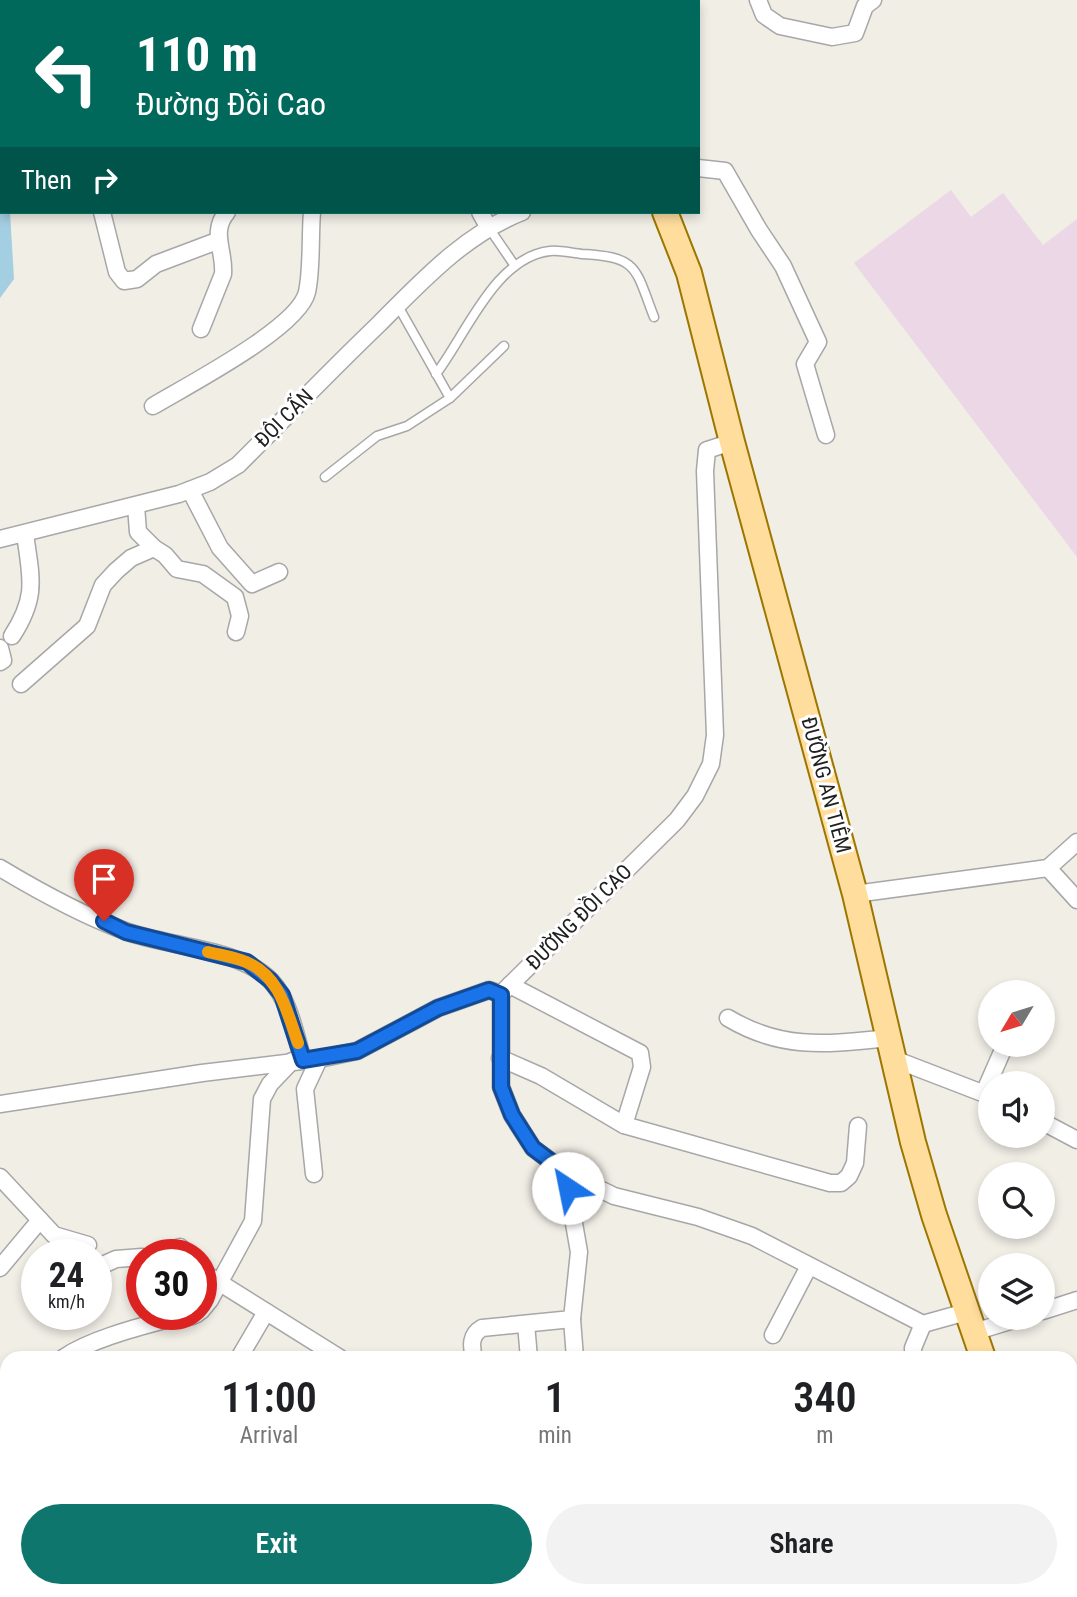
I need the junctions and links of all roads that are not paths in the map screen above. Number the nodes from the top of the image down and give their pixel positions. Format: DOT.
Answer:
graph roads {
  1 [pos="758,0"];
  2 [pos="873,0"];
  3 [pos="700,168"];
  4 [pos="102,214"];
  5 [pos="226,214"];
  6 [pos="312,214"];
  7 [pos="481,214"];
  8 [pos="518,214"];
  9 [pos="666,214"];
  10 [pos="489,228"];
  11 [pos="217,241"];
  12 [pos="515,266"];
  13 [pos="398,305"];
  14 [pos="654,317"];
  15 [pos="201,329"];
  16 [pos="504,346"];
  17 [pos="436,374"];
  18 [pos="450,398"];
  19 [pos="153,406"];
  20 [pos="826,435"];
  21 [pos="732,442"];
  22 [pos="326,477"];
  23 [pos="190,490"];
  24 [pos="136,506"];
  25 [pos="25,534"];
  26 [pos="0,539"];
  27 [pos="154,548"];
  28 [pos="279,572"];
  29 [pos="236,632"];
  30 [pos="12,636"];
  31 [pos="0,648"];
  32 [pos="0,662"];
  33 [pos="21,684"];
  34 [pos="1077,842"];
  35 [pos="0,868"];
  36 [pos="1048,868"];
  37 [pos="855,894"];
  38 [pos="1077,900"];
  39 [pos="506,990"];
  40 [pos="728,1018"];
  41 [pos="892,1049"];
  42 [pos="500,1058"];
  43 [pos="305,1060"];
  44 [pos="978,1090"];
  45 [pos="0,1104"];
  46 [pos="624,1125"];
  47 [pos="858,1126"];
  48 [pos="1055,1128"];
  49 [pos="1077,1140"];
  50 [pos="565,1172"];
  51 [pos="314,1174"];
  52 [pos="0,1177"];
  53 [pos="40,1220"];
  54 [pos="68,1239"];
  55 [pos="809,1266"];
  56 [pos="0,1268"];
  57 [pos="217,1281"];
  58 [pos="220,1283"];
  59 [pos="217,1287"];
  60 [pos="1077,1300"];
  61 [pos="1055,1307"];
  62 [pos="266,1312"];
  63 [pos="572,1319"];
  64 [pos="978,1321"];
  65 [pos="970,1322"];
  66 [pos="526,1324"];
  67 [pos="923,1324"];
  68 [pos="133,1330"];
  69 [pos="773,1335"];
  70 [pos="79,1351"];
  71 [pos="243,1351"];
  72 [pos="329,1351"];
  73 [pos="469,1351"];
  74 [pos="528,1351"];
  75 [pos="574,1351"];
  76 [pos="914,1351"];
  77 [pos="980,1351"];
  1 -- 2 [label="street"];
  3 -- 20 [label="street"];
  4 -- 11 [label="street"];
  5 -- 11 [label="street"];
  6 -- 19 [label="street"];
  7 -- 10 [label="street"];
  8 -- 10 [label="street, ĐỘI CẤN"];
  9 -- 21 [label="main road, ĐƯỜNG AN TIÊM"];
  10 -- 12 [label="lane"];
  10 -- 13 [label="street, ĐỘI CẤN"];
  11 -- 15 [label="street"];
  12 -- 14 [label="lane"];
  12 -- 17 [label="lane"];
  13 -- 17 [label="lane"];
  13 -- 23 [label="street, ĐỘI CẤN"];
  16 -- 18 [label="lane"];
  17 -- 18 [label="lane"];
  18 -- 22 [label="lane"];
  21 -- 37 [label="main road, ĐƯỜNG AN TIÊM"];
  21 -- 39 [label="street, ĐƯỜNG ĐỒI CAO"];
  23 -- 24 [label="street, ĐỘI CẤN"];
  23 -- 28 [label="street"];
  24 -- 25 [label="street, ĐỘI CẤN"];
  24 -- 27 [label="street"];
  25 -- 26 [label="street, ĐỘI CẤN"];
  25 -- 30 [label="street"];
  27 -- 29 [label="street"];
  27 -- 33 [label="street"];
  31 -- 32 [label="street"];
  34 -- 36 [label="street"];
  35 -- 43 [label="street"];
  36 -- 37 [label="street"];
  36 -- 38 [label="street"];
  37 -- 41 [label="main road, ĐƯỜNG AN TIÊM"];
  39 -- 42 [label="street"];
  39 -- 43 [label="street"];
  39 -- 46 [label="street"];
  40 -- 41 [label="street"];
  41 -- 44 [label="street"];
  41 -- 65 [label="main road, ĐƯỜNG AN TIÊM"];
  42 -- 46 [label="street"];
  42 -- 50 [label="street"];
  43 -- 45 [label="street"];
  43 -- 51 [label="street"];
  43 -- 58 [label="street"];
  46 -- 47 [label="street"];
  48 -- 49 [label="street"];
  50 -- 55 [label="street"];
  50 -- 63 [label="street"];
  52 -- 53 [label="street"];
  53 -- 54 [label="street"];
  53 -- 56 [label="street"];
  55 -- 67 [label="street"];
  55 -- 69 [label="street"];
  57 -- 58 [label="street"];
  58 -- 59 [label="street"];
  58 -- 62 [label="street"];
  60 -- 61 [label="street"];
  62 -- 71 [label="street"];
  62 -- 72 [label="street"];
  63 -- 66 [label="street"];
  63 -- 75 [label="street"];
  64 -- 65 [label="street"];
  65 -- 67 [label="street"];
  65 -- 77 [label="main road, ĐƯỜNG AN TIÊM"];
  66 -- 73 [label="street"];
  66 -- 74 [label="street"];
  67 -- 76 [label="street"];
  68 -- 70 [label="street"];
}
